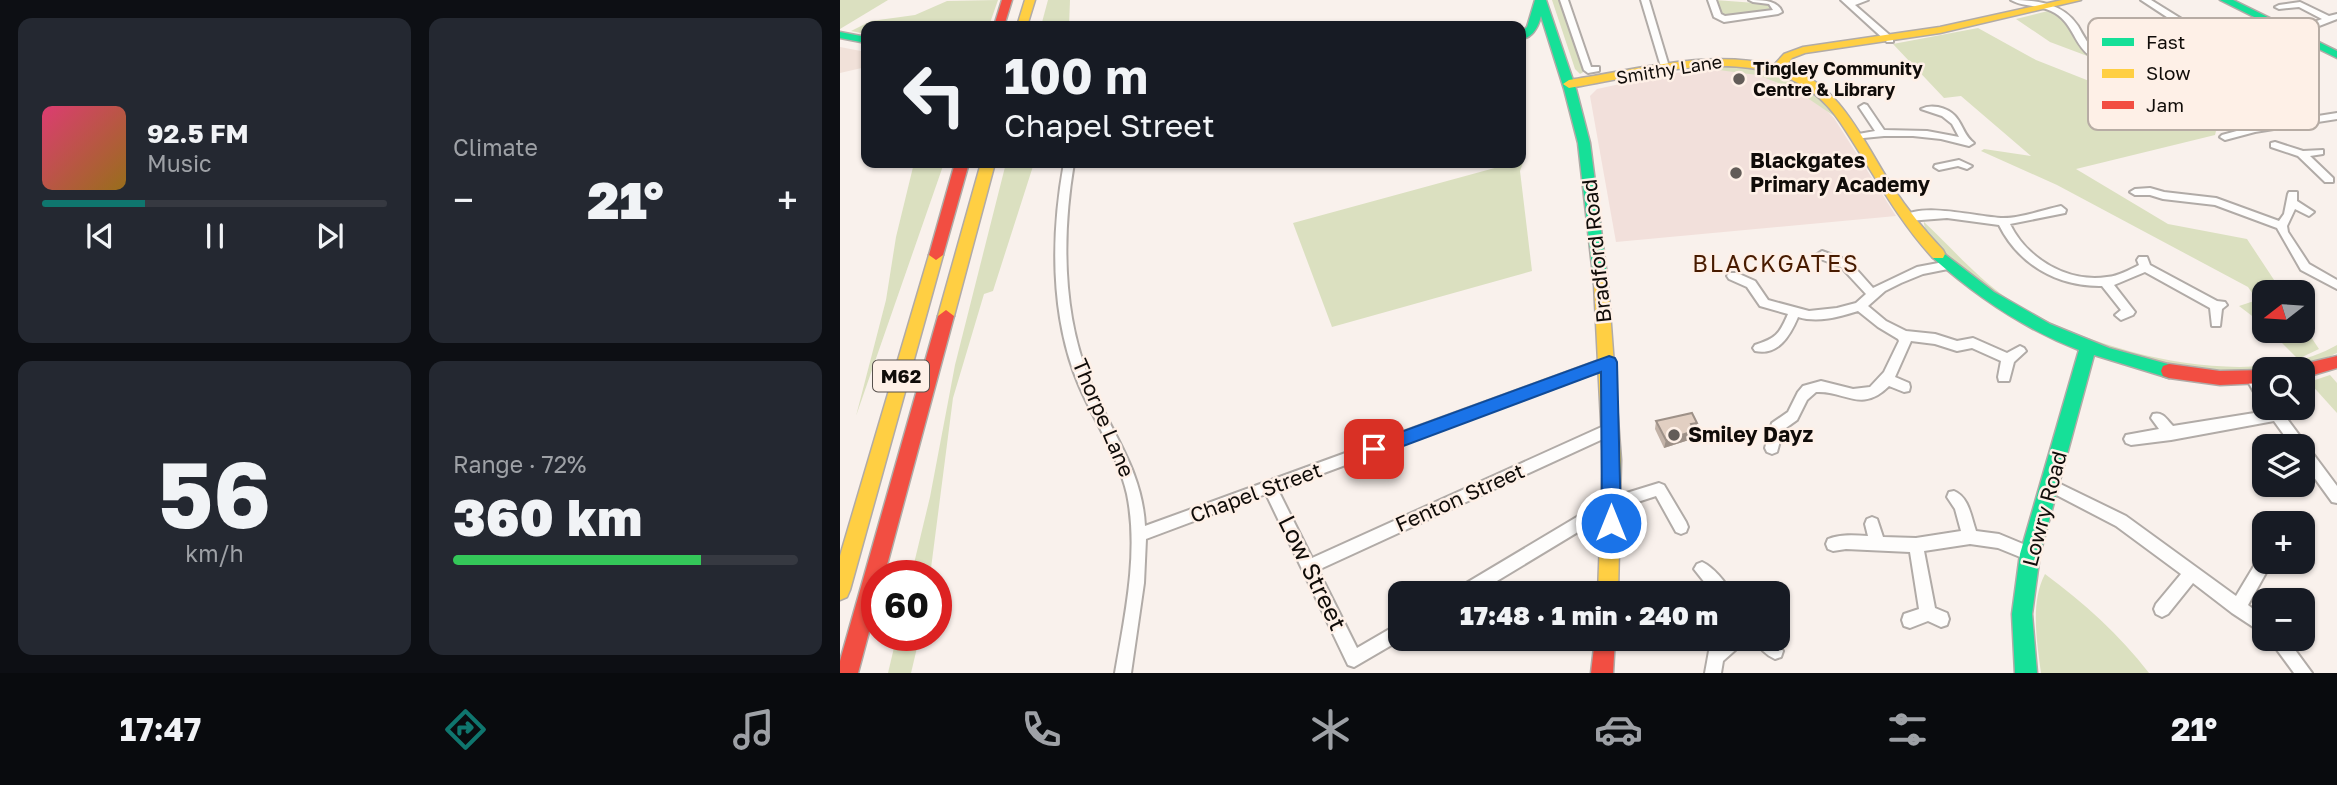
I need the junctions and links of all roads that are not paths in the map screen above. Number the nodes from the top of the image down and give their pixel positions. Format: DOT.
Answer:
graph roads {
  1 [pos="1007,0"];
  2 [pos="1030,0"];
  3 [pos="1541,0"];
  4 [pos="1564,0"];
  5 [pos="1645,0"];
  6 [pos="1712,0"];
  7 [pos="1753,0"];
  8 [pos="1864,0"];
  9 [pos="2076,0"];
  10 [pos="2145,0"];
  11 [pos="2225,0"];
  12 [pos="1847,2"];
  13 [pos="2012,5"];
  14 [pos="2049,6"];
  15 [pos="2279,8"];
  16 [pos="2175,18"];
  17 [pos="2262,18"];
  18 [pos="2333,18"];
  19 [pos="1001,21"];
  20 [pos="1024,21"];
  21 [pos="1526,32"];
  22 [pos="1552,32"];
  23 [pos="840,35"];
  24 [pos="1526,35"];
  25 [pos="1526,38"];
  26 [pos="861,39"];
  27 [pos="1890,40"];
  28 [pos="2319,46"];
  29 [pos="2088,49"];
  30 [pos="1558,51"];
  31 [pos="2337,55"];
  32 [pos="1779,67"];
  33 [pos="1666,70"];
  34 [pos="1598,75"];
  35 [pos="1569,84"];
  36 [pos="1575,104"];
  37 [pos="1864,107"];
  38 [pos="1926,109"];
  39 [pos="2337,116"];
  40 [pos="2319,119"];
  41 [pos="2251,130"];
  42 [pos="1880,131"];
  43 [pos="1856,137"];
  44 [pos="2225,137"];
  45 [pos="1964,141"];
  46 [pos="2275,145"];
  47 [pos="2319,152"];
  48 [pos="2302,154"];
  49 [pos="1939,167"];
  50 [pos="961,168"];
  51 [pos="987,168"];
  52 [pos="1068,168"];
  53 [pos="2313,178"];
  54 [pos="2333,180"];
  55 [pos="2135,192"];
  56 [pos="2062,211"];
  57 [pos="2309,212"];
  58 [pos="1908,217"];
  59 [pos="2003,222"];
  60 [pos="2282,226"];
  61 [pos="1818,255"];
  62 [pos="1949,265"];
  63 [pos="1741,266"];
  64 [pos="2106,282"];
  65 [pos="2337,285"];
  66 [pos="1873,295"];
  67 [pos="1860,306"];
  68 [pos="1794,314"];
  69 [pos="2121,315"];
  70 [pos="2216,323"];
  71 [pos="1903,336"];
  72 [pos="2088,347"];
  73 [pos="1759,348"];
  74 [pos="1609,362"];
  75 [pos="2337,362"];
  76 [pos="2315,368"];
  77 [pos="2004,377"];
  78 [pos="2252,377"];
  79 [pos="1889,380"];
  80 [pos="1904,387"];
  81 [pos="2252,417"];
  82 [pos="2158,418"];
  83 [pos="2280,420"];
  84 [pos="1611,429"];
  85 [pos="2171,434"];
  86 [pos="2291,434"];
  87 [pos="2131,439"];
  88 [pos="1772,449"];
  89 [pos="2315,467"];
  90 [pos="2050,485"];
  91 [pos="1270,488"];
  92 [pos="1954,497"];
  93 [pos="2337,497"];
  94 [pos="1612,504"];
  95 [pos="1872,524"];
  96 [pos="1681,527"];
  97 [pos="1138,534"];
  98 [pos="1970,537"];
  99 [pos="1877,543"];
  100 [pos="1833,544"];
  101 [pos="1916,545"];
  102 [pos="2030,554"];
  103 [pos="1310,566"];
  104 [pos="1702,569"];
  105 [pos="2191,574"];
  106 [pos="2257,574"];
  107 [pos="1483,581"];
  108 [pos="1609,581"];
  109 [pos="1712,581"];
  110 [pos="840,590"];
  111 [pos="2238,608"];
  112 [pos="2162,609"];
  113 [pos="2252,618"];
  114 [pos="1910,620"];
  115 [pos="1388,638"];
  116 [pos="1604,651"];
  117 [pos="1722,651"];
  118 [pos="2287,651"];
  119 [pos="847,673"];
  120 [pos="1123,673"];
  121 [pos="1602,673"];
  122 [pos="1713,673"];
  123 [pos="2026,673"];
  124 [pos="2304,673"];
  1 -- 19 [label="main road"];
  2 -- 20 [label="main road"];
  3 -- 21 [label="main road"];
  3 -- 22 [label="main road, Bradford Road"];
  4 -- 34 [label="street"];
  5 -- 33 [label="street"];
  6 -- 7 [label="street"];
  8 -- 12 [label="street"];
  9 -- 14 [label="main road"];
  10 -- 16 [label="street"];
  11 -- 17 [label="main road"];
  12 -- 27 [label="street"];
  13 -- 14 [label="main road"];
  13 -- 27 [label="main road"];
  14 -- 29 [label="street"];
  15 -- 18 [label="street"];
  22 -- 24 [label="main road"];
  22 -- 30 [label="main road, Bradford Road"];
  23 -- 26 [label="main road"];
  25 -- 30 [label="main road"];
  27 -- 32 [label="main road"];
  28 -- 31 [label="main road"];
  30 -- 35 [label="main road, Bradford Road"];
  32 -- 33 [label="main road, Smithy Lane"];
  32 -- 43 [label="main road, Smithy Lane"];
  33 -- 34 [label="main road, Smithy Lane"];
  34 -- 35 [label="main road, Smithy Lane"];
  34 -- 36 [label="main road"];
  35 -- 36 [label="main road, Bradford Road"];
  36 -- 74 [label="main road, Bradford Road"];
  37 -- 42 [label="street"];
  38 -- 45 [label="street"];
  39 -- 40 [label="street"];
  41 -- 44 [label="street"];
  42 -- 43 [label="street"];
  42 -- 45 [label="street"];
  43 -- 58 [label="main road, Smithy Lane"];
  45 -- 49 [label="street"];
  46 -- 48 [label="street"];
  47 -- 48 [label="street"];
  48 -- 54 [label="street"];
  50 -- 110 [label="main road, M62"];
  51 -- 119 [label="main road, M62"];
  52 -- 97 [label="street, Thorpe Lane"];
  53 -- 54 [label="street"];
  55 -- 60 [label="street"];
  56 -- 59 [label="street"];
  57 -- 60 [label="street"];
  58 -- 59 [label="street"];
  58 -- 62 [label="main road, Smithy Lane"];
  59 -- 64 [label="street"];
  60 -- 65 [label="street"];
  61 -- 66 [label="street"];
  62 -- 66 [label="street"];
  62 -- 72 [label="main road, Smithy Lane"];
  63 -- 68 [label="street"];
  64 -- 69 [label="street"];
  64 -- 70 [label="street"];
  66 -- 67 [label="street"];
  67 -- 68 [label="street"];
  67 -- 71 [label="street"];
  68 -- 73 [label="street"];
  71 -- 77 [label="street"];
  71 -- 79 [label="street"];
  72 -- 78 [label="main road, Smithy Lane"];
  72 -- 90 [label="main road, Lowry Road"];
  74 -- 84 [label="main road, Bradford Road"];
  74 -- 91 [label="street, Chapel Street"];
  75 -- 76 [label="main road"];
  79 -- 80 [label="street"];
  79 -- 88 [label="street"];
  81 -- 85 [label="street"];
  82 -- 85 [label="street"];
  83 -- 86 [label="street"];
  84 -- 94 [label="main road, Bradford Road"];
  84 -- 103 [label="street, Fenton Street"];
  85 -- 87 [label="street"];
  89 -- 93 [label="street"];
  90 -- 102 [label="main road, Lowry Road"];
  90 -- 105 [label="street"];
  91 -- 97 [label="street, Chapel Street"];
  91 -- 103 [label="street, Low Street"];
  92 -- 98 [label="street"];
  94 -- 96 [label="street"];
  94 -- 107 [label="street"];
  94 -- 108 [label="main road, Bradford Road"];
  95 -- 99 [label="street"];
  97 -- 120 [label="street, Thorpe Lane"];
  98 -- 101 [label="street"];
  98 -- 102 [label="street"];
  99 -- 100 [label="street"];
  99 -- 101 [label="street"];
  101 -- 114 [label="street"];
  102 -- 123 [label="main road, Lowry Road"];
  103 -- 115 [label="street, Low Street"];
  104 -- 109 [label="street"];
  105 -- 111 [label="street"];
  105 -- 112 [label="street"];
  106 -- 111 [label="street"];
  111 -- 113 [label="street"];
  116 -- 121 [label="main road"];
  117 -- 122 [label="street"];
  118 -- 124 [label="street"];
}
